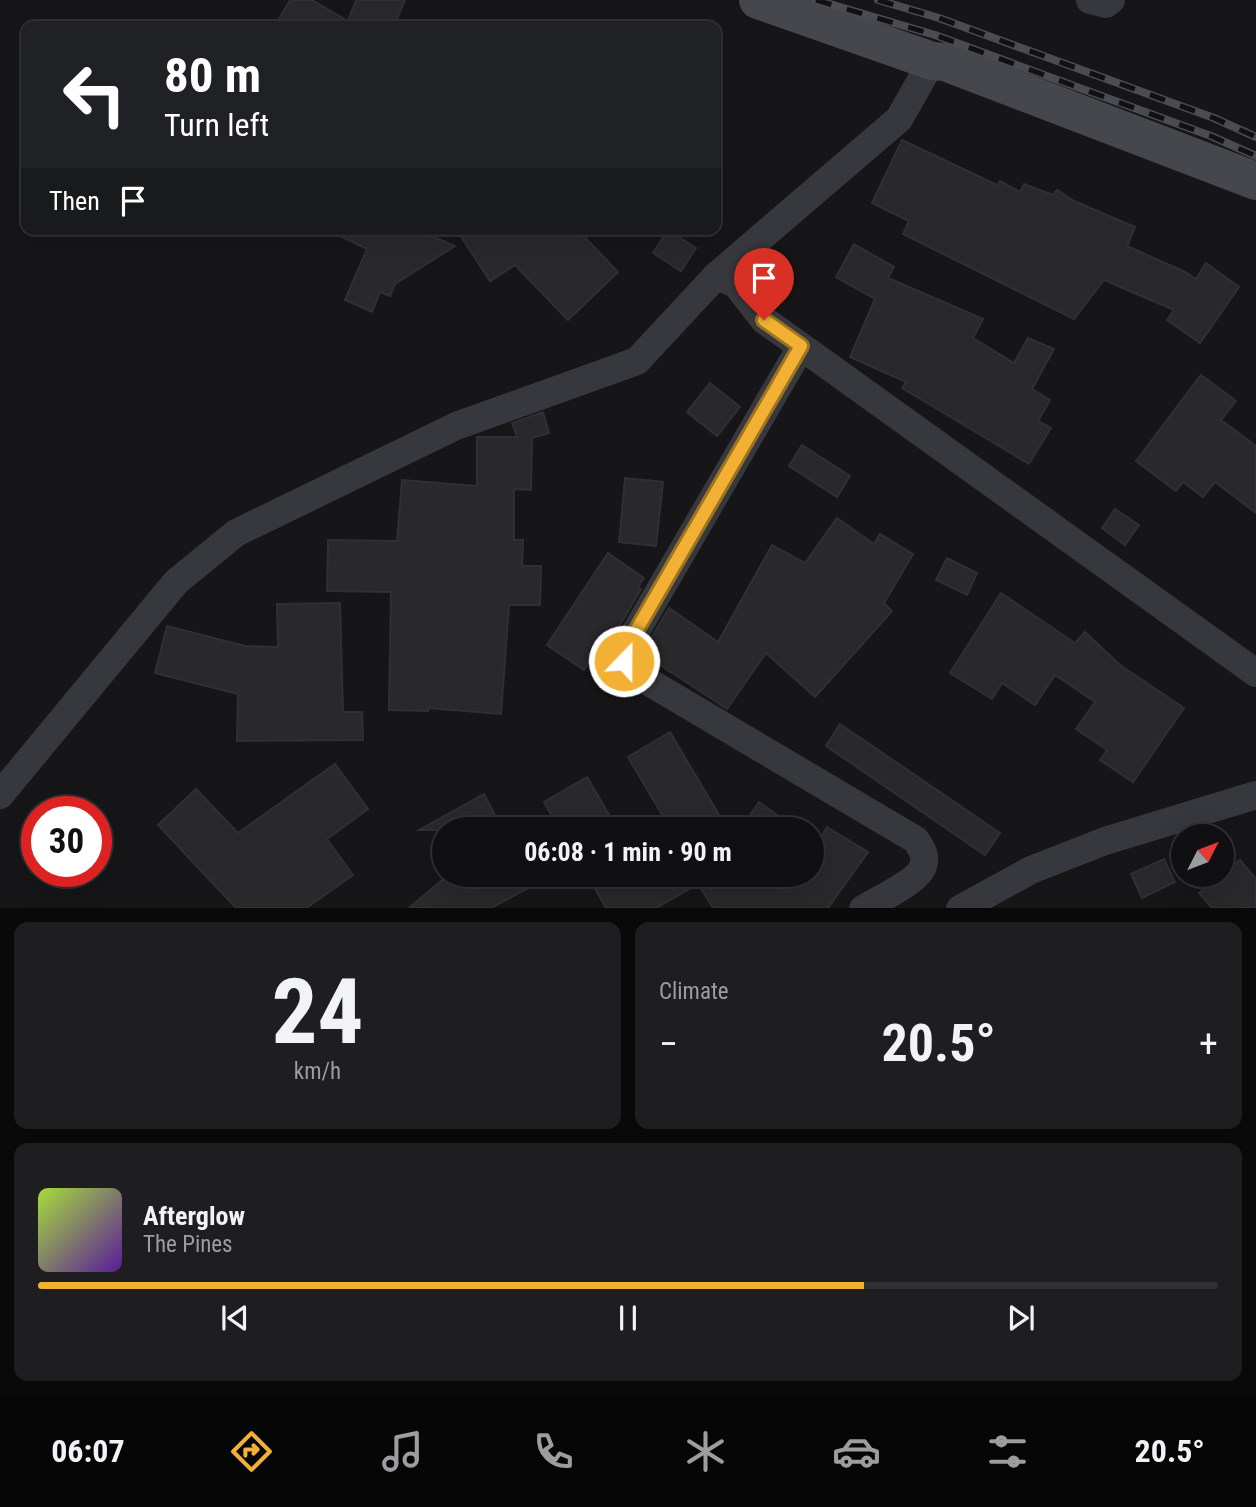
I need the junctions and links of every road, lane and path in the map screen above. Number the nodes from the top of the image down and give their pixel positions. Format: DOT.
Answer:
graph roads {
  1 [pos="758,0"];
  2 [pos="1090,0"];
  3 [pos="1111,0"];
  4 [pos="932,61"];
  5 [pos="1256,181"];
  6 [pos="716,276"];
  7 [pos="801,346"];
  8 [pos="1256,673"];
  9 [pos="0,795"];
  10 [pos="1256,795"];
  11 [pos="863,908"];
  12 [pos="960,908"];
  1 -- 4 [label="main road"];
  2 -- 3 [label="street"];
  4 -- 5 [label="main road"];
  4 -- 6 [label="street"];
  6 -- 7 [label="street"];
  6 -- 9 [label="street"];
  7 -- 8 [label="street"];
  7 -- 11 [label="street"];
  10 -- 12 [label="street"];
}
